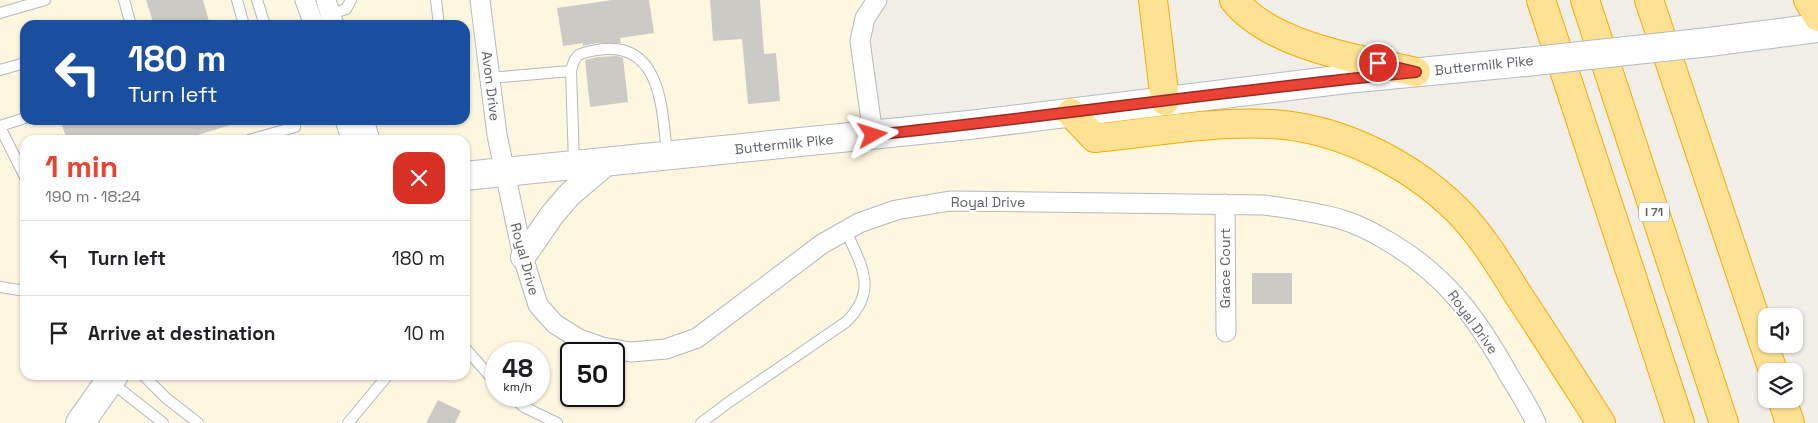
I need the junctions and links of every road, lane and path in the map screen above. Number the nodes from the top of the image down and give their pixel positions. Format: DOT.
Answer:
graph roads {
  1 [pos="45,0"];
  2 [pos="124,0"];
  3 [pos="237,0"];
  4 [pos="257,0"];
  5 [pos="305,0"];
  6 [pos="351,0"];
  7 [pos="436,0"];
  8 [pos="480,0"];
  9 [pos="877,0"];
  10 [pos="1153,0"];
  11 [pos="1234,0"];
  12 [pos="1541,0"];
  13 [pos="1585,0"];
  14 [pos="1650,0"];
  15 [pos="1808,0"];
  16 [pos="0,13"];
  17 [pos="330,13"];
  18 [pos="1818,17"];
  19 [pos="130,20"];
  20 [pos="243,20"];
  21 [pos="263,20"];
  22 [pos="312,20"];
  23 [pos="438,20"];
  24 [pos="1818,28"];
  25 [pos="20,64"];
  26 [pos="0,70"];
  27 [pos="571,71"];
  28 [pos="1416,72"];
  29 [pos="490,78"];
  30 [pos="1165,102"];
  31 [pos="1071,113"];
  32 [pos="20,120"];
  33 [pos="295,125"];
  34 [pos="0,127"];
  35 [pos="265,135"];
  36 [pos="873,135"];
  37 [pos="667,155"];
  38 [pos="20,167"];
  39 [pos="504,172"];
  40 [pos="470,175"];
  41 [pos="575,177"];
  42 [pos="1225,204"];
  43 [pos="846,231"];
  44 [pos="523,257"];
  45 [pos="0,287"];
  46 [pos="20,288"];
  47 [pos="1226,332"];
  48 [pos="470,354"];
  49 [pos="1770,363"];
  50 [pos="485,371"];
  51 [pos="107,380"];
  52 [pos="113,380"];
  53 [pos="148,380"];
  54 [pos="384,380"];
  55 [pos="524,407"];
  56 [pos="1785,408"];
  57 [pos="80,423"];
  58 [pos="163,423"];
  59 [pos="198,423"];
  60 [pos="348,423"];
  61 [pos="557,423"];
  62 [pos="701,423"];
  63 [pos="1536,423"];
  64 [pos="1601,423"];
  65 [pos="1680,423"];
  66 [pos="1724,423"];
  67 [pos="1790,423"];
  1 -- 16 [label="lane"];
  2 -- 19 [label="lane"];
  3 -- 20 [label="lane"];
  4 -- 21 [label="lane"];
  5 -- 22 [label="street"];
  6 -- 17 [label="lane"];
  7 -- 23 [label="lane"];
  8 -- 29 [label="street, Avon Drive"];
  9 -- 36 [label="street"];
  10 -- 30 [label="highway"];
  11 -- 28 [label="highway"];
  12 -- 65 [label="highway"];
  13 -- 66 [label="highway, I 71"];
  14 -- 49 [label="highway"];
  15 -- 18 [label="highway"];
  24 -- 28 [label="main road, Buttermilk Pike, bridge"];
  25 -- 26 [label="lane"];
  27 -- 29 [label="lane"];
  27 -- 37 [label="lane"];
  27 -- 41 [label="lane"];
  28 -- 30 [label="main road, Buttermilk Pike"];
  29 -- 39 [label="street, Avon Drive"];
  30 -- 31 [label="main road, Buttermilk Pike"];
  31 -- 36 [label="main road, Buttermilk Pike"];
  31 -- 64 [label="highway"];
  32 -- 34 [label="lane"];
  33 -- 35 [label="lane"];
  34 -- 38 [label="lane"];
  36 -- 37 [label="main road, Buttermilk Pike"];
  37 -- 41 [label="main road, Buttermilk Pike"];
  39 -- 40 [label="main road, Buttermilk Pike"];
  39 -- 41 [label="main road, Buttermilk Pike"];
  39 -- 44 [label="street, Royal Drive"];
  41 -- 44 [label="street"];
  42 -- 43 [label="street, Royal Drive"];
  42 -- 47 [label="street, Grace Court"];
  42 -- 63 [label="street, Royal Drive"];
  43 -- 44 [label="street, Royal Drive"];
  43 -- 62 [label="lane"];
  45 -- 46 [label="lane"];
  48 -- 50 [label="lane"];
  51 -- 57 [label="main road"];
  52 -- 58 [label="lane"];
  53 -- 59 [label="lane"];
  54 -- 60 [label="lane"];
  55 -- 61 [label="lane"];
  56 -- 67 [label="highway"];
}
